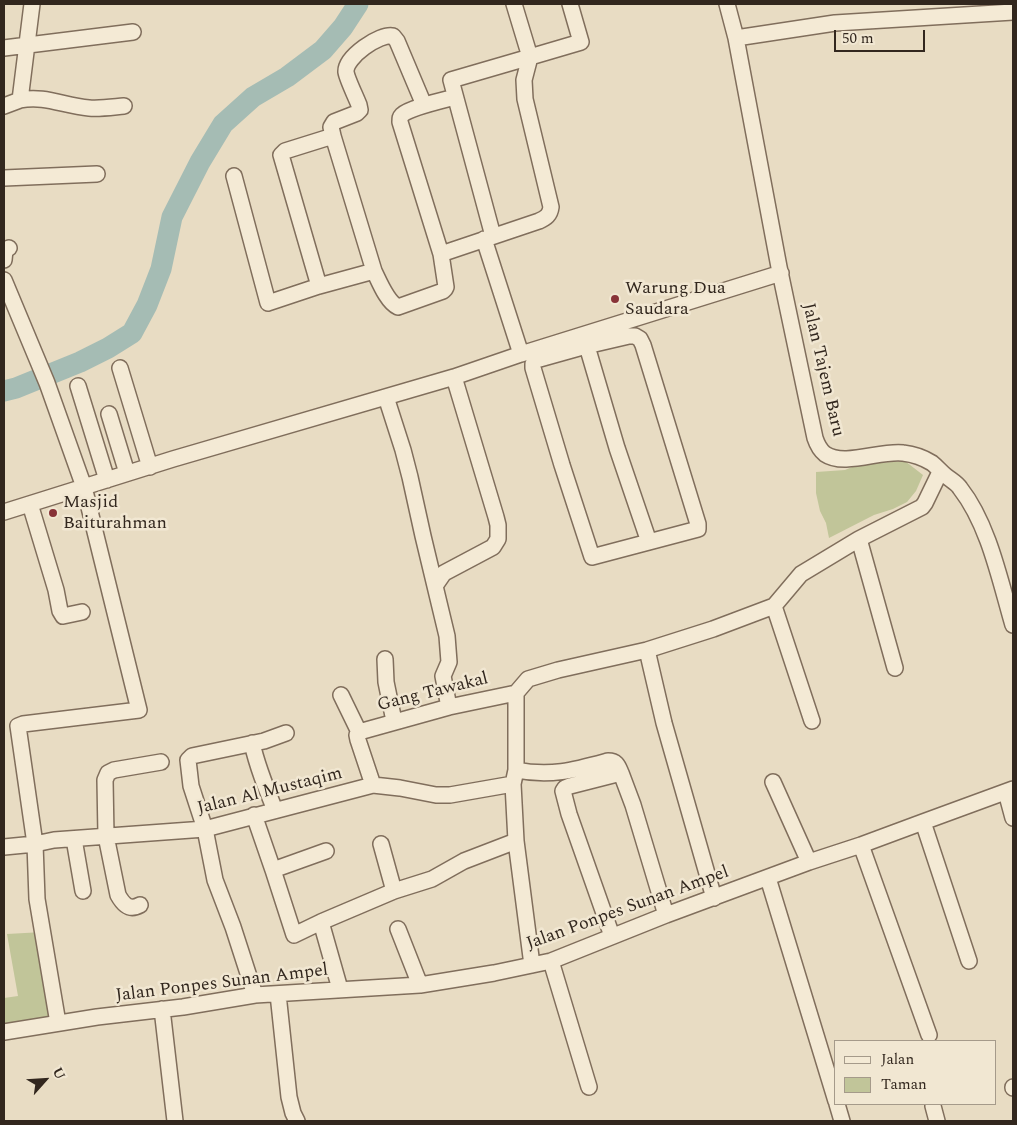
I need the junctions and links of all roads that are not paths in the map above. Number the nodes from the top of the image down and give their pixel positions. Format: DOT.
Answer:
graph roads {
  1 [pos="32,4"];
  2 [pos="514,4"];
  3 [pos="570,4"];
  4 [pos="727,4"];
  5 [pos="1013,12"];
  6 [pos="133,32"];
  7 [pos="736,38"];
  8 [pos="27,44"];
  9 [pos="4,48"];
  10 [pos="530,57"];
  11 [pos="455,96"];
  12 [pos="20,100"];
  13 [pos="424,105"];
  14 [pos="4,106"];
  15 [pos="124,106"];
  16 [pos="333,136"];
  17 [pos="97,174"];
  18 [pos="234,176"];
  19 [pos="4,178"];
  20 [pos="489,238"];
  21 [pos="441,254"];
  22 [pos="374,271"];
  23 [pos="781,273"];
  24 [pos="4,280"];
  25 [pos="319,286"];
  26 [pos="585,340"];
  27 [pos="521,354"];
  28 [pos="120,368"];
  29 [pos="454,377"];
  30 [pos="78,386"];
  31 [pos="386,398"];
  32 [pos="108,414"];
  33 [pos="150,467"];
  34 [pos="940,472"];
  35 [pos="128,473"];
  36 [pos="107,480"];
  37 [pos="84,487"];
  38 [pos="30,504"];
  39 [pos="4,512"];
  40 [pos="858,539"];
  41 [pos="649,542"];
  42 [pos="435,586"];
  43 [pos="774,606"];
  44 [pos="82,612"];
  45 [pos="1013,625"];
  46 [pos="647,650"];
  47 [pos="385,659"];
  48 [pos="895,668"];
  49 [pos="516,693"];
  50 [pos="341,695"];
  51 [pos="449,707"];
  52 [pos="394,721"];
  53 [pos="812,721"];
  54 [pos="359,732"];
  55 [pos="286,733"];
  56 [pos="252,743"];
  57 [pos="161,762"];
  58 [pos="621,773"];
  59 [pos="515,777"];
  60 [pos="773,782"];
  61 [pos="373,785"];
  62 [pos="1009,791"];
  63 [pos="275,810"];
  64 [pos="254,815"];
  65 [pos="1013,818"];
  66 [pos="923,822"];
  67 [pos="205,829"];
  68 [pos="106,836"];
  69 [pos="74,839"];
  70 [pos="516,841"];
  71 [pos="34,844"];
  72 [pos="381,844"];
  73 [pos="861,846"];
  74 [pos="4,847"];
  75 [pos="326,851"];
  76 [pos="809,862"];
  77 [pos="272,870"];
  78 [pos="768,878"];
  79 [pos="83,891"];
  80 [pos="394,892"];
  81 [pos="714,898"];
  82 [pos="140,905"];
  83 [pos="666,915"];
  84 [pos="321,922"];
  85 [pos="398,929"];
  86 [pos="612,936"];
  87 [pos="551,961"];
  88 [pos="969,961"];
  89 [pos="532,965"];
  90 [pos="420,985"];
  91 [pos="340,989"];
  92 [pos="278,994"];
  93 [pos="255,995"];
  94 [pos="162,1009"];
  95 [pos="58,1023"];
  96 [pos="4,1032"];
  97 [pos="929,1035"];
  98 [pos="589,1087"];
  99 [pos="834,1095"];
  100 [pos="837,1105"];
  101 [pos="933,1106"];
  102 [pos="175,1121"];
  103 [pos="297,1121"];
  104 [pos="842,1121"];
  105 [pos="937,1121"];
  1 -- 8 [label="street"];
  2 -- 10 [label="street"];
  3 -- 10 [label="street"];
  4 -- 7 [label="street, Jalan Tajem Baru"];
  5 -- 7 [label="street"];
  6 -- 8 [label="street"];
  7 -- 23 [label="street, Jalan Tajem Baru"];
  8 -- 9 [label="street"];
  8 -- 12 [label="street"];
  10 -- 11 [label="street"];
  10 -- 20 [label="street"];
  11 -- 13 [label="street"];
  11 -- 20 [label="street"];
  12 -- 14 [label="street"];
  12 -- 15 [label="street"];
  13 -- 16 [label="street"];
  13 -- 21 [label="street"];
  16 -- 22 [label="street"];
  16 -- 25 [label="street"];
  17 -- 19 [label="street"];
  18 -- 25 [label="street"];
  20 -- 21 [label="street"];
  20 -- 27 [label="street"];
  21 -- 22 [label="street"];
  22 -- 25 [label="street"];
  23 -- 26 [label="street"];
  23 -- 34 [label="street, Jalan Tajem Baru"];
  24 -- 37 [label="street"];
  26 -- 27 [label="street"];
  26 -- 41 [label="street"];
  26 -- 41 [label="street"];
  26 -- 41 [label="street"];
  27 -- 29 [label="street"];
  28 -- 33 [label="street"];
  29 -- 31 [label="street"];
  29 -- 42 [label="street"];
  30 -- 36 [label="street"];
  31 -- 33 [label="street"];
  31 -- 42 [label="street"];
  32 -- 35 [label="street"];
  33 -- 35 [label="street"];
  34 -- 40 [label="street"];
  34 -- 45 [label="street, Jalan Tajem Baru"];
  35 -- 36 [label="street"];
  36 -- 37 [label="street"];
  37 -- 38 [label="street"];
  37 -- 71 [label="street"];
  38 -- 39 [label="street"];
  38 -- 44 [label="street"];
  40 -- 43 [label="street"];
  40 -- 48 [label="street"];
  42 -- 51 [label="street"];
  43 -- 46 [label="street"];
  43 -- 53 [label="street"];
  46 -- 49 [label="street"];
  46 -- 81 [label="street"];
  47 -- 52 [label="street"];
  49 -- 51 [label="street, Gang Tawakal"];
  49 -- 59 [label="street"];
  50 -- 54 [label="street"];
  51 -- 52 [label="street, Gang Tawakal"];
  52 -- 54 [label="street, Gang Tawakal"];
  54 -- 61 [label="street"];
  55 -- 56 [label="street"];
  56 -- 63 [label="street"];
  56 -- 67 [label="street"];
  57 -- 68 [label="street"];
  58 -- 59 [label="street, Jalan Al Mustaqim"];
  58 -- 83 [label="street"];
  58 -- 86 [label="street"];
  59 -- 61 [label="street, Jalan Al Mustaqim"];
  59 -- 70 [label="street"];
  60 -- 76 [label="street"];
  61 -- 63 [label="street, Jalan Al Mustaqim"];
  62 -- 65 [label="street"];
  62 -- 66 [label="street, Jalan Ponpes Sunan Ampel"];
  63 -- 64 [label="street, Jalan Al Mustaqim"];
  64 -- 67 [label="street, Jalan Al Mustaqim"];
  64 -- 77 [label="street"];
  66 -- 73 [label="street, Jalan Ponpes Sunan Ampel"];
  66 -- 88 [label="street"];
  67 -- 68 [label="street, Jalan Al Mustaqim"];
  67 -- 93 [label="street"];
  68 -- 69 [label="street, Jalan Al Mustaqim"];
  68 -- 82 [label="street"];
  69 -- 71 [label="street, Jalan Al Mustaqim"];
  69 -- 79 [label="street"];
  70 -- 80 [label="street"];
  70 -- 89 [label="street"];
  71 -- 74 [label="street, Jalan Al Mustaqim"];
  71 -- 95 [label="street"];
  72 -- 80 [label="street"];
  73 -- 76 [label="street, Jalan Ponpes Sunan Ampel"];
  73 -- 97 [label="street"];
  75 -- 77 [label="street"];
  76 -- 78 [label="street, Jalan Ponpes Sunan Ampel"];
  77 -- 84 [label="street"];
  78 -- 81 [label="street, Jalan Ponpes Sunan Ampel"];
  78 -- 99 [label="street"];
  80 -- 84 [label="street"];
  81 -- 83 [label="street, Jalan Ponpes Sunan Ampel"];
  83 -- 86 [label="street, Jalan Ponpes Sunan Ampel"];
  84 -- 91 [label="street"];
  85 -- 90 [label="street"];
  86 -- 87 [label="street, Jalan Ponpes Sunan Ampel"];
  87 -- 89 [label="street, Jalan Ponpes Sunan Ampel"];
  87 -- 98 [label="street"];
  89 -- 90 [label="street, Jalan Ponpes Sunan Ampel"];
  90 -- 91 [label="street, Jalan Ponpes Sunan Ampel"];
  91 -- 92 [label="street, Jalan Ponpes Sunan Ampel"];
  92 -- 93 [label="street, Jalan Ponpes Sunan Ampel"];
  92 -- 103 [label="street"];
  93 -- 94 [label="street, Jalan Ponpes Sunan Ampel"];
  94 -- 95 [label="street, Jalan Ponpes Sunan Ampel"];
  94 -- 102 [label="street"];
  95 -- 96 [label="street, Jalan Ponpes Sunan Ampel"];
  100 -- 104 [label="street"];
  101 -- 105 [label="street"];
}
